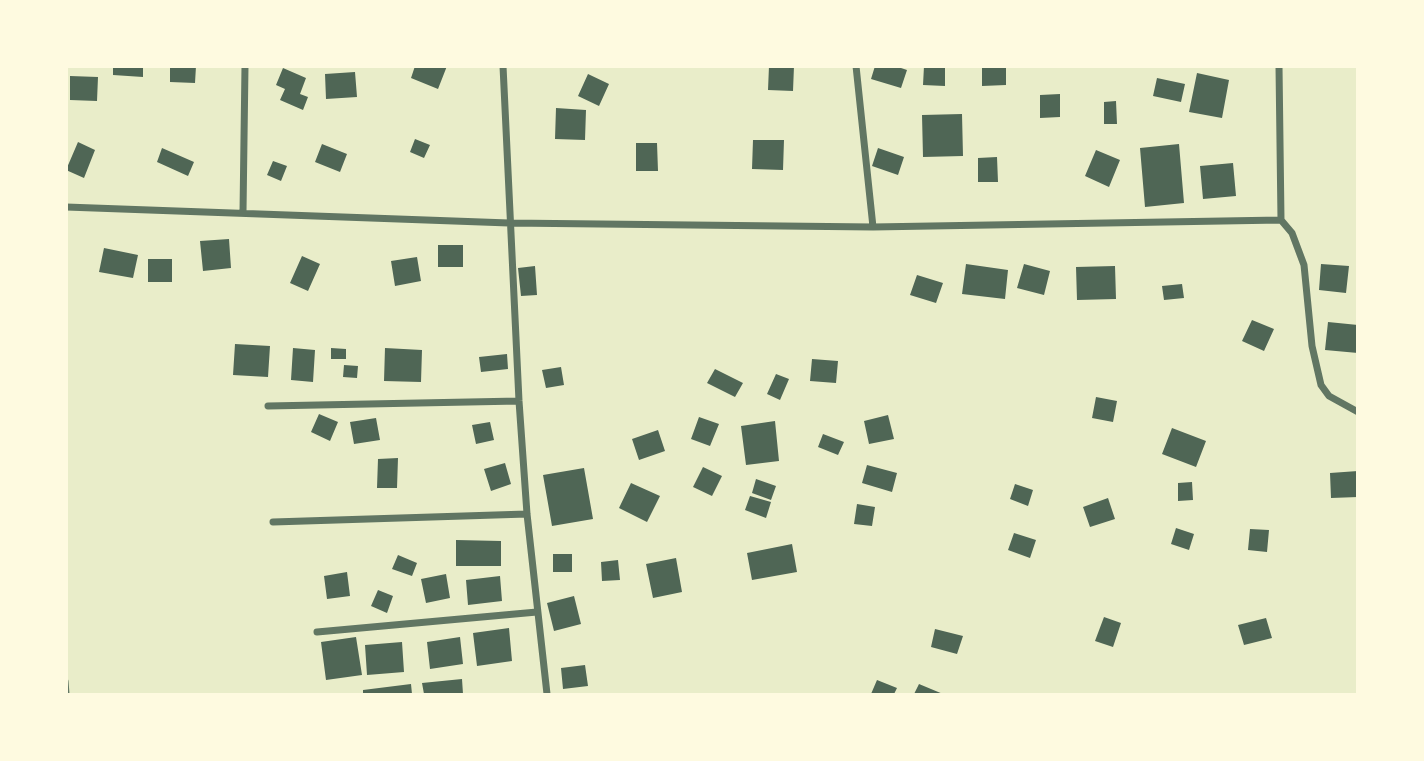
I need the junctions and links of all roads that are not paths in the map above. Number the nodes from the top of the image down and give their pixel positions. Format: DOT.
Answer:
graph roads {
  1 [pos="245,66"];
  2 [pos="503,66"];
  3 [pos="856,66"];
  4 [pos="1279,66"];
  5 [pos="66,207"];
  6 [pos="243,212"];
  7 [pos="1281,220"];
  8 [pos="509,223"];
  9 [pos="873,227"];
  10 [pos="519,401"];
  11 [pos="268,405"];
  12 [pos="1357,412"];
  13 [pos="527,514"];
  14 [pos="273,522"];
  15 [pos="537,612"];
  16 [pos="317,632"];
  17 [pos="66,681"];
  18 [pos="67,695"];
  19 [pos="547,695"];
  1 -- 6 [label="street"];
  2 -- 8 [label="street"];
  3 -- 9 [label="street"];
  4 -- 7 [label="street"];
  5 -- 6 [label="street"];
  6 -- 8 [label="street"];
  7 -- 9 [label="street"];
  7 -- 12 [label="street"];
  8 -- 9 [label="street"];
  8 -- 10 [label="street"];
  10 -- 11 [label="street"];
  10 -- 13 [label="street"];
  13 -- 14 [label="street"];
  13 -- 15 [label="street"];
  15 -- 16 [label="street"];
  15 -- 19 [label="street"];
  17 -- 18 [label="lane"];
}
